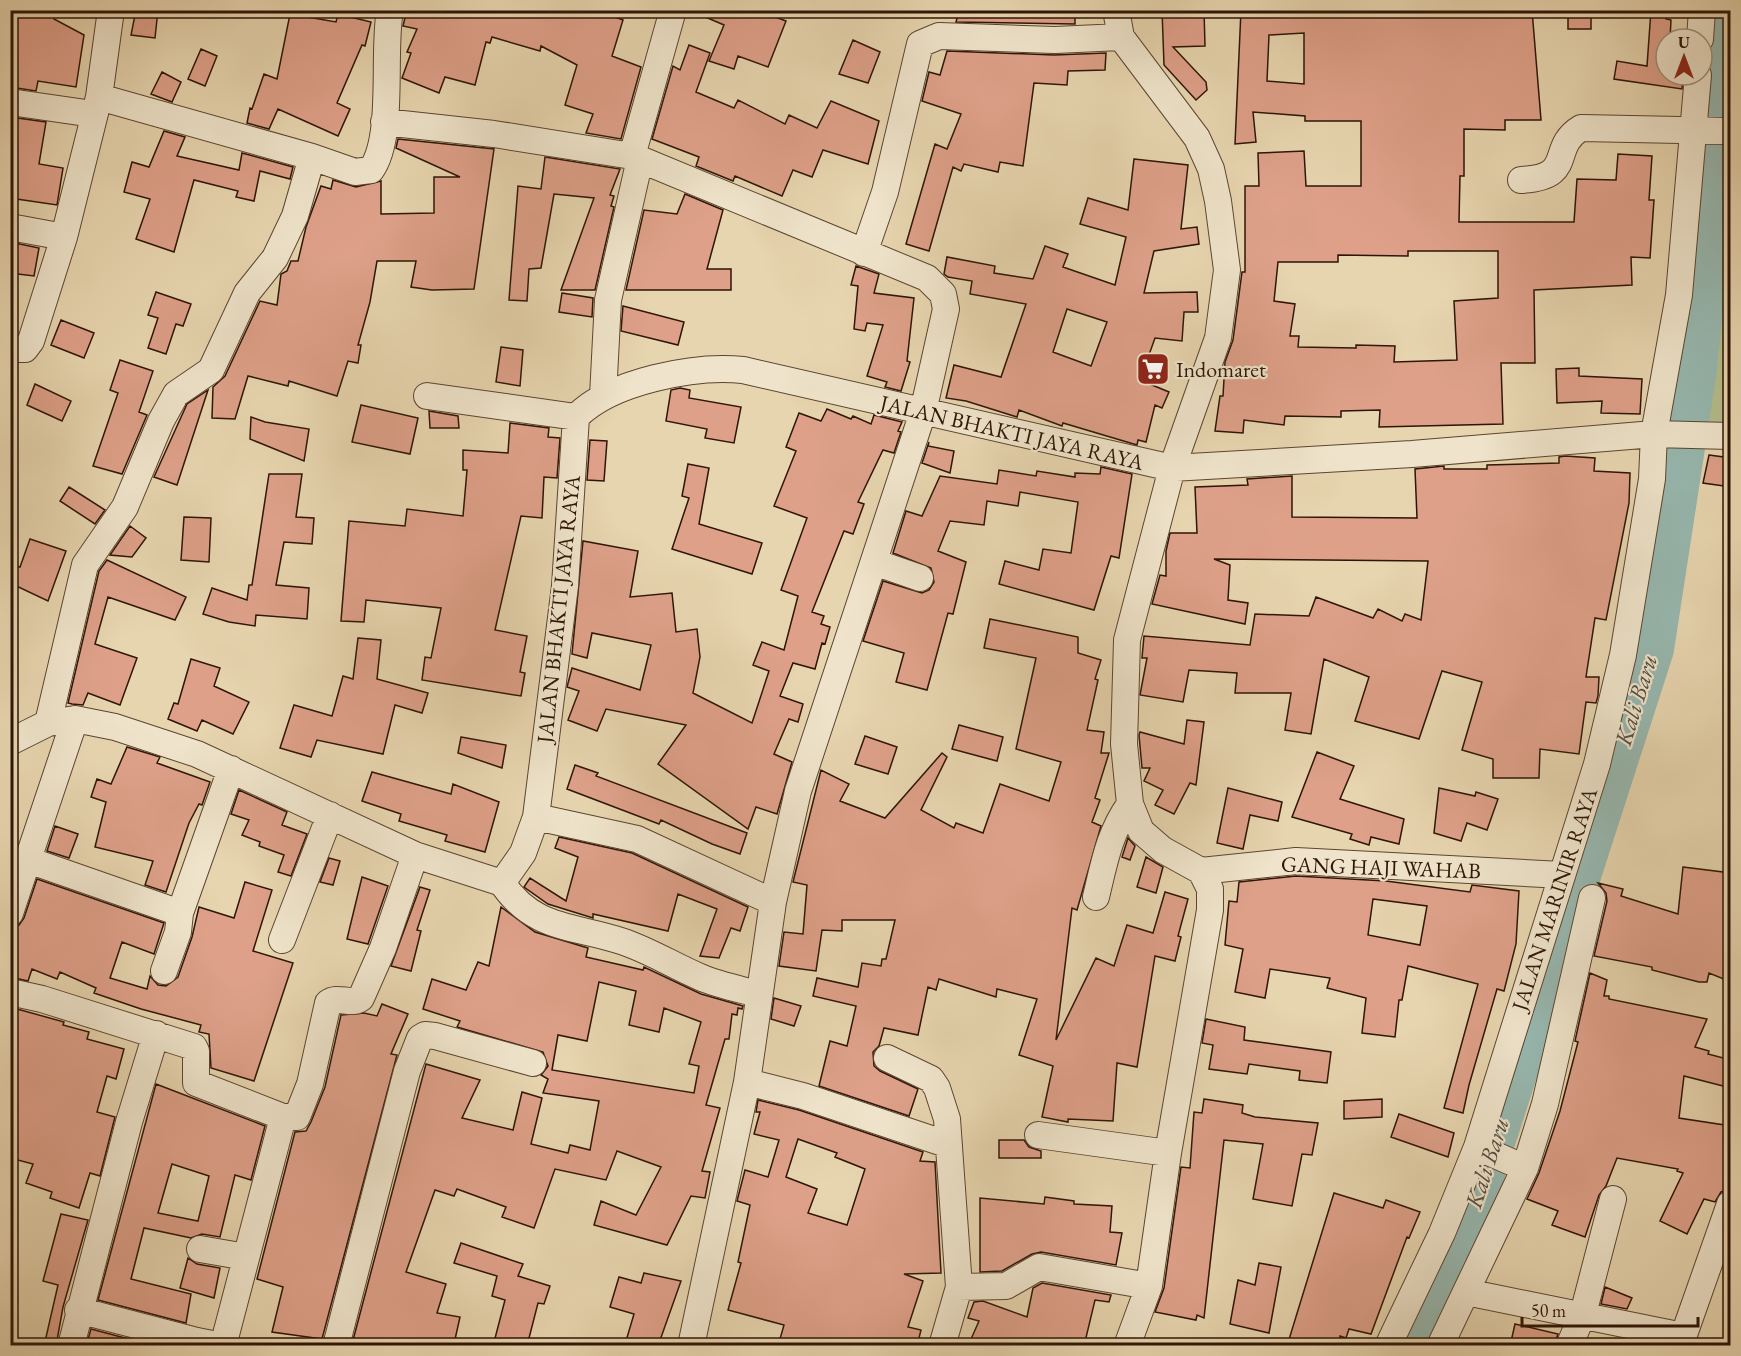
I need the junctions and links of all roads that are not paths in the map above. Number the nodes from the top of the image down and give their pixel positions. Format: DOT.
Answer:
graph roads {
  1 [pos="390,10"];
  2 [pos="673,10"];
  3 [pos="1116,10"];
  4 [pos="1702,10"];
  5 [pos="104,12"];
  6 [pos="1701,27"];
  7 [pos="1121,37"];
  8 [pos="1701,87"];
  9 [pos="10,102"];
  10 [pos="96,106"];
  11 [pos="384,122"];
  12 [pos="1710,130"];
  13 [pos="312,157"];
  14 [pos="636,158"];
  15 [pos="1521,180"];
  16 [pos="10,227"];
  17 [pos="64,237"];
  18 [pos="864,253"];
  19 [pos="10,349"];
  20 [pos="427,396"];
  21 [pos="603,396"];
  22 [pos="923,412"];
  23 [pos="576,417"];
  24 [pos="1664,434"];
  25 [pos="1731,436"];
  26 [pos="1172,468"];
  27 [pos="874,562"];
  28 [pos="920,578"];
  29 [pos="75,719"];
  30 [pos="48,723"];
  31 [pos="10,742"];
  32 [pos="231,769"];
  33 [pos="1130,804"];
  34 [pos="330,815"];
  35 [pos="536,817"];
  36 [pos="415,855"];
  37 [pos="28,860"];
  38 [pos="1201,871"];
  39 [pos="1562,875"];
  40 [pos="502,883"];
  41 [pos="1096,897"];
  42 [pos="1592,898"];
  43 [pos="773,902"];
  44 [pos="10,913"];
  45 [pos="180,913"];
  46 [pos="282,940"];
  47 [pos="164,971"];
  48 [pos="10,992"];
  49 [pos="758,994"];
  50 [pos="156,1034"];
  51 [pos="887,1058"];
  52 [pos="533,1063"];
  53 [pos="747,1082"];
  54 [pos="283,1117"];
  55 [pos="1038,1135"];
  56 [pos="949,1144"];
  57 [pos="1480,1148"];
  58 [pos="1168,1153"];
  59 [pos="1518,1165"];
  60 [pos="1613,1199"];
  61 [pos="1730,1204"];
  62 [pos="200,1249"];
  63 [pos="246,1257"];
  64 [pos="1149,1286"];
  65 [pos="959,1287"];
  66 [pos="1466,1292"];
  67 [pos="78,1310"];
  68 [pos="1583,1314"];
  69 [pos="1682,1341"];
  70 [pos="71,1346"];
  71 [pos="223,1346"];
  72 [pos="336,1346"];
  73 [pos="691,1346"];
  74 [pos="942,1346"];
  75 [pos="1127,1346"];
  76 [pos="1388,1346"];
  77 [pos="1440,1346"];
  78 [pos="1569,1346"];
  1 -- 11 [label="street"];
  2 -- 14 [label="street"];
  3 -- 7 [label="street"];
  4 -- 6 [label="street"];
  5 -- 10 [label="street"];
  7 -- 18 [label="street"];
  7 -- 26 [label="street"];
  8 -- 12 [label="street, JALAN MARINIR RAYA"];
  9 -- 10 [label="street"];
  10 -- 13 [label="street"];
  10 -- 17 [label="street"];
  11 -- 13 [label="street"];
  11 -- 14 [label="street"];
  12 -- 15 [label="street"];
  12 -- 24 [label="street, JALAN MARINIR RAYA"];
  13 -- 30 [label="street"];
  14 -- 18 [label="street"];
  14 -- 21 [label="street"];
  16 -- 17 [label="street"];
  17 -- 19 [label="street"];
  18 -- 22 [label="street"];
  20 -- 23 [label="street"];
  21 -- 22 [label="street, JALAN BHAKTI JAYA RAYA"];
  21 -- 23 [label="street, JALAN BHAKTI JAYA RAYA"];
  22 -- 26 [label="street, JALAN BHAKTI JAYA RAYA"];
  22 -- 27 [label="street"];
  23 -- 35 [label="street, JALAN BHAKTI JAYA RAYA"];
  24 -- 25 [label="street, JALAN BHAKTI JAYA RAYA"];
  24 -- 26 [label="street, JALAN BHAKTI JAYA RAYA"];
  24 -- 39 [label="street, JALAN MARINIR RAYA"];
  26 -- 33 [label="street"];
  27 -- 28 [label="street"];
  27 -- 43 [label="street"];
  29 -- 30 [label="street"];
  29 -- 32 [label="street"];
  29 -- 37 [label="street"];
  30 -- 31 [label="street"];
  32 -- 34 [label="street"];
  32 -- 45 [label="street"];
  33 -- 38 [label="street"];
  33 -- 41 [label="street"];
  34 -- 36 [label="street"];
  34 -- 46 [label="street"];
  35 -- 40 [label="street, JALAN BHAKTI JAYA RAYA"];
  35 -- 43 [label="street"];
  36 -- 40 [label="street"];
  36 -- 54 [label="street"];
  37 -- 44 [label="street"];
  37 -- 45 [label="street"];
  38 -- 39 [label="street, GANG HAJI WAHAB"];
  38 -- 58 [label="street"];
  39 -- 57 [label="street, JALAN MARINIR RAYA"];
  40 -- 49 [label="street"];
  42 -- 59 [label="street"];
  43 -- 49 [label="street"];
  45 -- 47 [label="street"];
  48 -- 50 [label="street"];
  49 -- 53 [label="street"];
  50 -- 54 [label="street"];
  50 -- 67 [label="street"];
  51 -- 56 [label="street"];
  52 -- 72 [label="street"];
  53 -- 56 [label="street"];
  53 -- 73 [label="street"];
  54 -- 63 [label="street"];
  55 -- 58 [label="street"];
  56 -- 65 [label="street"];
  57 -- 59 [label="street"];
  57 -- 76 [label="street, JALAN MARINIR RAYA"];
  58 -- 64 [label="street"];
  59 -- 66 [label="street"];
  60 -- 68 [label="street"];
  61 -- 69 [label="street"];
  62 -- 63 [label="street"];
  63 -- 71 [label="street"];
  64 -- 65 [label="street"];
  64 -- 75 [label="street"];
  65 -- 74 [label="street"];
  66 -- 68 [label="street"];
  66 -- 77 [label="street"];
  67 -- 70 [label="street"];
  67 -- 71 [label="street"];
  68 -- 69 [label="street"];
  68 -- 78 [label="street"];
}
